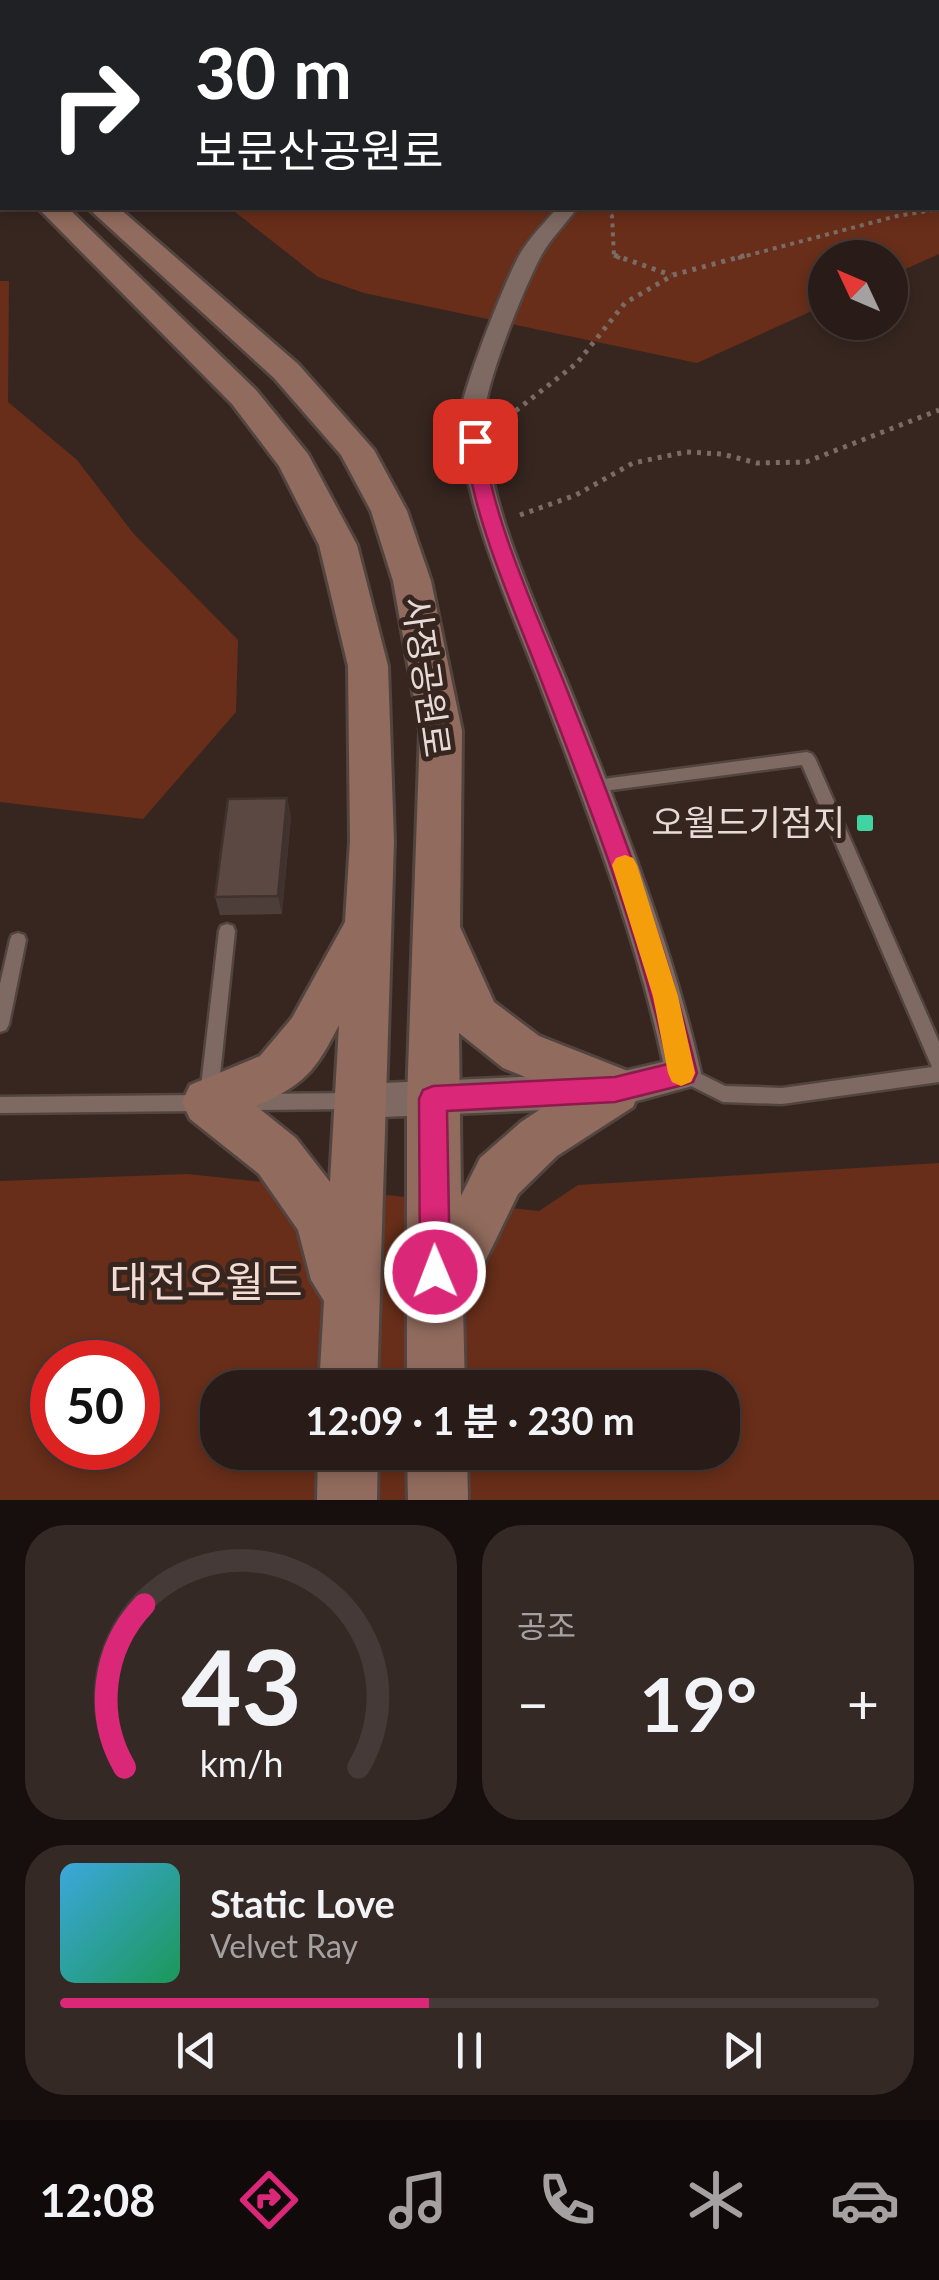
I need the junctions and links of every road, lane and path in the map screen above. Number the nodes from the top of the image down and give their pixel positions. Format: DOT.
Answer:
graph roads {
  1 [pos="54,210"];
  2 [pos="104,210"];
  3 [pos="565,210"];
  4 [pos="607,210"];
  5 [pos="933,210"];
  6 [pos="672,275"];
  7 [pos="939,410"];
  8 [pos="475,441"];
  9 [pos="495,524"];
  10 [pos="596,786"];
  11 [pos="436,922"];
  12 [pos="368,923"];
  13 [pos="227,931"];
  14 [pos="18,940"];
  15 [pos="0,1024"];
  16 [pos="939,1062"];
  17 [pos="683,1073"];
  18 [pos="939,1074"];
  19 [pos="615,1090"];
  20 [pos="433,1099"];
  21 [pos="360,1100"];
  22 [pos="208,1102"];
  23 [pos="0,1105"];
  24 [pos="435,1306"];
  25 [pos="348,1327"];
  26 [pos="348,1370"];
  27 [pos="436,1370"];
  28 [pos="348,1470"];
  29 [pos="437,1470"];
  30 [pos="347,1500"];
  31 [pos="438,1500"];
  1 -- 12 [label="main road, 사정공원로"];
  2 -- 11 [label="main road, 사정공원로"];
  3 -- 8 [label="street"];
  4 -- 6 [label="path"];
  5 -- 6 [label="path"];
  6 -- 8 [label="path"];
  7 -- 9 [label="path"];
  8 -- 9 [label="street"];
  9 -- 10 [label="street"];
  10 -- 16 [label="lane"];
  10 -- 17 [label="street"];
  11 -- 19 [label="main road"];
  11 -- 20 [label="main road, 사정공원로"];
  12 -- 21 [label="main road, 사정공원로"];
  12 -- 22 [label="main road"];
  13 -- 22 [label="lane"];
  14 -- 15 [label="lane"];
  17 -- 18 [label="lane"];
  17 -- 19 [label="street"];
  19 -- 20 [label="street"];
  19 -- 24 [label="main road"];
  20 -- 21 [label="street"];
  20 -- 24 [label="main road, 사정공원로"];
  21 -- 22 [label="lane"];
  21 -- 25 [label="main road, 사정공원로"];
  22 -- 23 [label="lane"];
  22 -- 25 [label="main road"];
  24 -- 27 [label="main road, 사정공원로"];
  25 -- 26 [label="main road, 사정공원로"];
  28 -- 30 [label="main road"];
  29 -- 31 [label="main road"];
}
